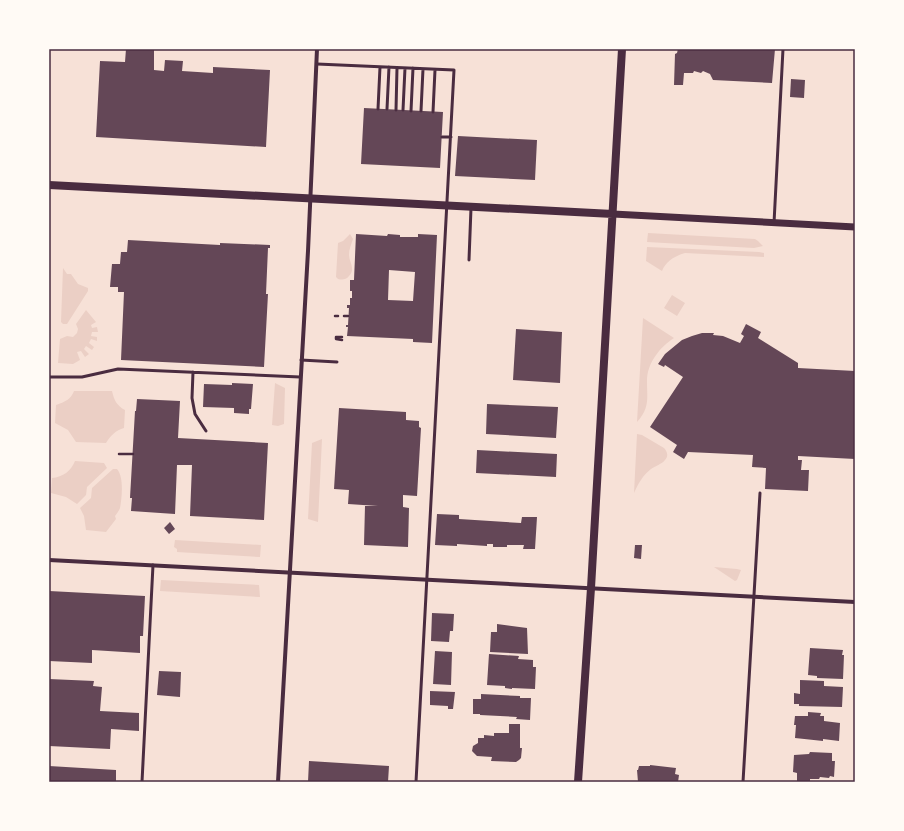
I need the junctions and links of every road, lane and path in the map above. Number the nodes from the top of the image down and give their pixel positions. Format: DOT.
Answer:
graph roads {
  1 [pos="318,49"];
  2 [pos="622,49"];
  3 [pos="783,49"];
  4 [pos="317,64"];
  5 [pos="380,67"];
  6 [pos="389,67"];
  7 [pos="397,68"];
  8 [pos="405,68"];
  9 [pos="413,68"];
  10 [pos="423,69"];
  11 [pos="435,70"];
  12 [pos="378,109"];
  13 [pos="387,109"];
  14 [pos="396,110"];
  15 [pos="403,110"];
  16 [pos="411,111"];
  17 [pos="421,111"];
  18 [pos="433,112"];
  19 [pos="442,137"];
  20 [pos="451,137"];
  21 [pos="49,185"];
  22 [pos="310,199"];
  23 [pos="448,206"];
  24 [pos="471,208"];
  25 [pos="613,214"];
  26 [pos="774,223"];
  27 [pos="855,227"];
  28 [pos="469,260"];
  29 [pos="344,316"];
  30 [pos="348,316"];
  31 [pos="301,360"];
  32 [pos="337,362"];
  33 [pos="193,372"];
  34 [pos="49,377"];
  35 [pos="300,377"];
  36 [pos="206,431"];
  37 [pos="119,454"];
  38 [pos="133,454"];
  39 [pos="760,493"];
  40 [pos="49,560"];
  41 [pos="153,565"];
  42 [pos="290,573"];
  43 [pos="427,579"];
  44 [pos="592,588"];
  45 [pos="753,596"];
  46 [pos="855,602"];
  47 [pos="142,782"];
  48 [pos="278,782"];
  49 [pos="416,782"];
  50 [pos="578,782"];
  51 [pos="743,782"];
  1 -- 4 [label="street"];
  2 -- 25 [label="main road"];
  3 -- 26 [label="lane"];
  4 -- 5 [label="lane"];
  4 -- 22 [label="street"];
  5 -- 6 [label="lane"];
  5 -- 12 [label="lane"];
  6 -- 7 [label="lane"];
  6 -- 13 [label="lane"];
  7 -- 8 [label="lane"];
  7 -- 14 [label="lane"];
  8 -- 9 [label="lane"];
  8 -- 15 [label="lane"];
  9 -- 10 [label="lane"];
  9 -- 16 [label="lane"];
  10 -- 11 [label="lane"];
  10 -- 17 [label="lane"];
  11 -- 18 [label="lane"];
  11 -- 20 [label="lane"];
  19 -- 20 [label="lane"];
  20 -- 23 [label="lane"];
  21 -- 22 [label="main road"];
  22 -- 23 [label="main road"];
  22 -- 31 [label="street"];
  23 -- 24 [label="main road"];
  23 -- 43 [label="lane"];
  24 -- 25 [label="main road"];
  24 -- 28 [label="lane"];
  25 -- 26 [label="street"];
  25 -- 44 [label="main road"];
  26 -- 27 [label="street"];
  29 -- 30 [label="path"];
  31 -- 32 [label="lane"];
  31 -- 35 [label="street"];
  33 -- 34 [label="lane"];
  33 -- 35 [label="lane"];
  33 -- 36 [label="lane"];
  35 -- 42 [label="street"];
  37 -- 38 [label="path"];
  39 -- 45 [label="lane"];
  40 -- 41 [label="street"];
  41 -- 42 [label="street"];
  41 -- 47 [label="lane"];
  42 -- 43 [label="street"];
  42 -- 48 [label="street"];
  43 -- 44 [label="street"];
  43 -- 49 [label="lane"];
  44 -- 45 [label="street"];
  44 -- 50 [label="main road"];
  45 -- 46 [label="street"];
  45 -- 51 [label="lane"];
}
